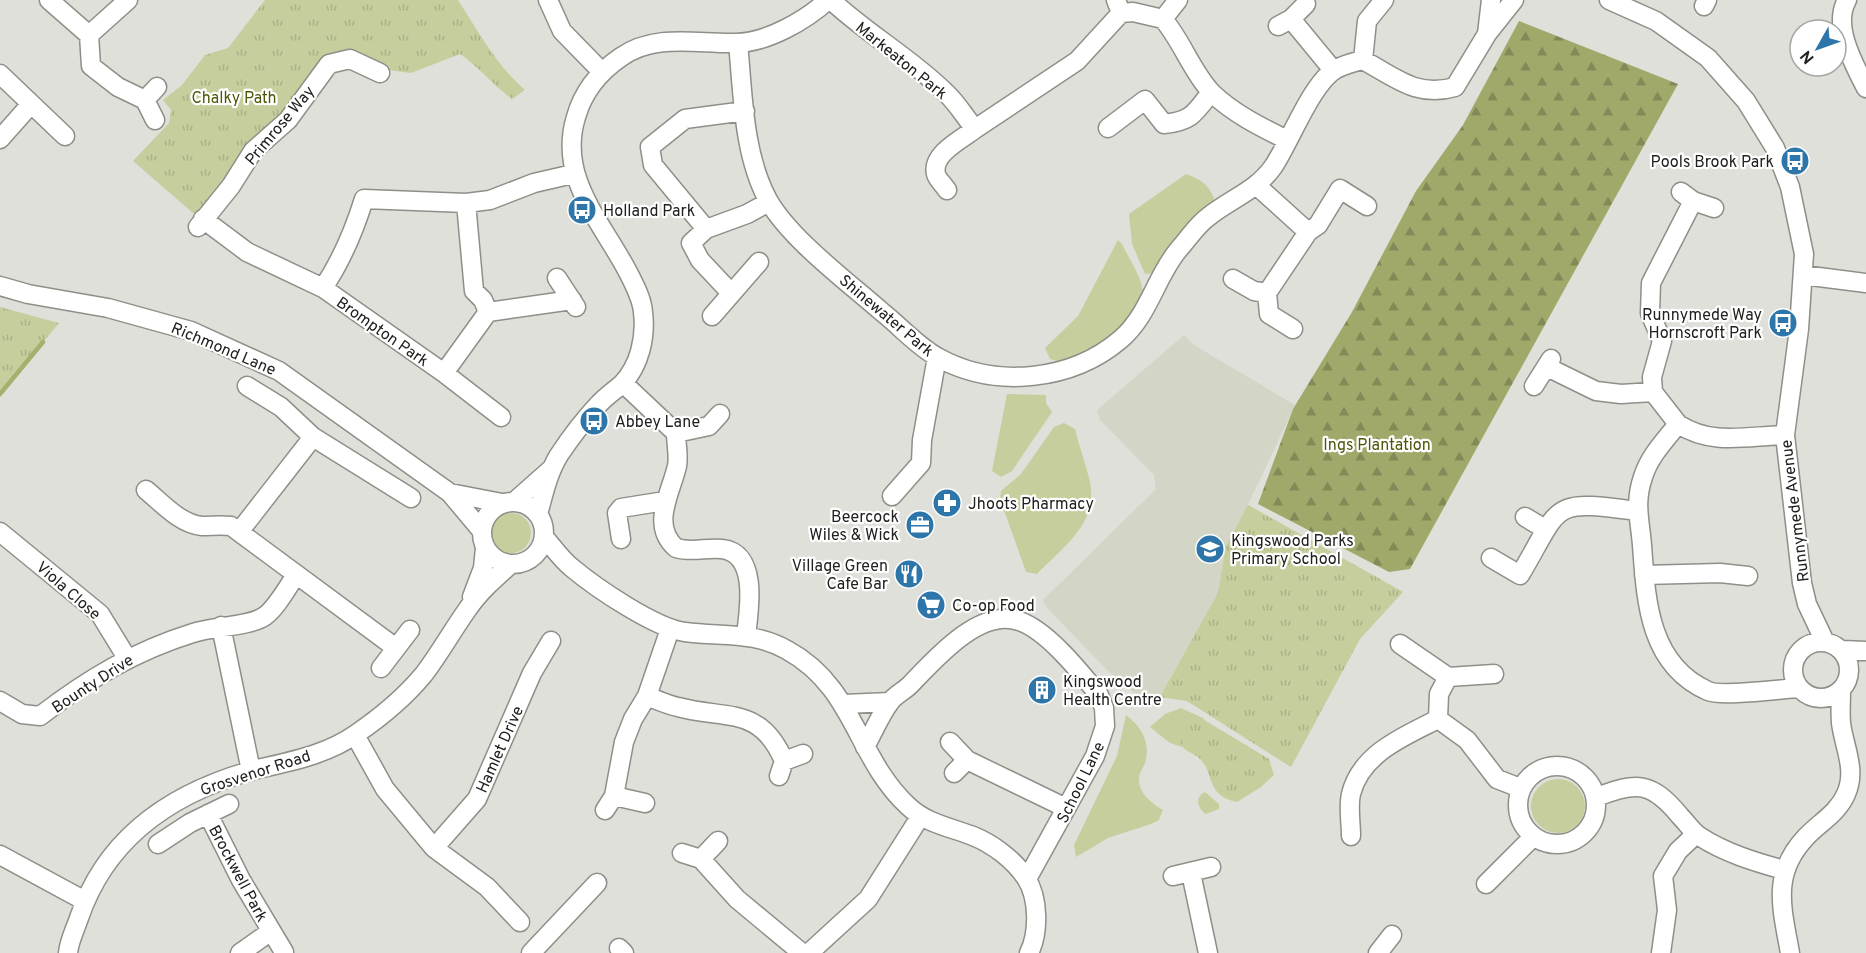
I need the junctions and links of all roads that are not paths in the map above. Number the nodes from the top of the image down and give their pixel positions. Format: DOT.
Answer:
graph roads {
  1 [pos="49,0"];
  2 [pos="128,0"];
  3 [pos="548,0"];
  4 [pos="830,0"];
  5 [pos="1178,0"];
  6 [pos="1384,0"];
  7 [pos="1491,0"];
  8 [pos="1514,0"];
  9 [pos="1609,0"];
  10 [pos="1847,0"];
  11 [pos="1306,3"];
  12 [pos="1119,7"];
  13 [pos="1164,19"];
  14 [pos="1487,34"];
  15 [pos="89,35"];
  16 [pos="738,43"];
  17 [pos="1363,60"];
  18 [pos="1334,70"];
  19 [pos="380,72"];
  20 [pos="602,72"];
  21 [pos="0,74"];
  22 [pos="1866,88"];
  23 [pos="1211,92"];
  24 [pos="31,104"];
  25 [pos="745,111"];
  26 [pos="155,120"];
  27 [pos="1107,128"];
  28 [pos="975,129"];
  29 [pos="65,136"];
  30 [pos="0,139"];
  31 [pos="1287,140"];
  32 [pos="573,174"];
  33 [pos="1256,185"];
  34 [pos="947,190"];
  35 [pos="769,202"];
  36 [pos="466,203"];
  37 [pos="1367,206"];
  38 [pos="1714,208"];
  39 [pos="200,224"];
  40 [pos="706,229"];
  41 [pos="1308,232"];
  42 [pos="759,262"];
  43 [pos="1803,275"];
  44 [pos="557,278"];
  45 [pos="1233,279"];
  46 [pos="1866,283"];
  47 [pos="0,286"];
  48 [pos="323,288"];
  49 [pos="731,293"];
  50 [pos="1267,293"];
  51 [pos="488,312"];
  52 [pos="712,316"];
  53 [pos="1293,329"];
  54 [pos="937,357"];
  55 [pos="444,373"];
  56 [pos="623,382"];
  57 [pos="247,386"];
  58 [pos="1534,386"];
  59 [pos="1653,392"];
  60 [pos="720,414"];
  61 [pos="501,417"];
  62 [pos="1678,424"];
  63 [pos="676,433"];
  64 [pos="1785,435"];
  65 [pos="312,437"];
  66 [pos="550,470"];
  67 [pos="146,490"];
  68 [pos="450,493"];
  69 [pos="892,496"];
  70 [pos="411,498"];
  71 [pos="665,501"];
  72 [pos="508,502"];
  73 [pos="1636,511"];
  74 [pos="538,514"];
  75 [pos="1525,517"];
  76 [pos="1545,529"];
  77 [pos="0,532"];
  78 [pos="239,532"];
  79 [pos="544,537"];
  80 [pos="483,539"];
  81 [pos="621,539"];
  82 [pos="533,557"];
  83 [pos="1491,558"];
  84 [pos="511,564"];
  85 [pos="570,567"];
  86 [pos="296,575"];
  87 [pos="1644,575"];
  88 [pos="1748,576"];
  89 [pos="1807,604"];
  90 [pos="467,610"];
  91 [pos="221,626"];
  92 [pos="670,628"];
  93 [pos="410,630"];
  94 [pos="746,635"];
  95 [pos="551,641"];
  96 [pos="1825,642"];
  97 [pos="1400,644"];
  98 [pos="396,648"];
  99 [pos="1842,650"];
  100 [pos="1866,651"];
  101 [pos="1797,657"];
  102 [pos="127,658"];
  103 [pos="1866,665"];
  104 [pos="381,668"];
  105 [pos="1498,673"];
  106 [pos="1448,677"];
  107 [pos="1845,684"];
  108 [pos="1799,688"];
  109 [pos="1757,690"];
  110 [pos="647,696"];
  111 [pos="1822,699"];
  112 [pos="0,701"];
  113 [pos="890,702"];
  114 [pos="844,704"];
  115 [pos="1438,719"];
  116 [pos="1841,723"];
  117 [pos="355,735"];
  118 [pos="950,742"];
  119 [pos="865,747"];
  120 [pos="802,754"];
  121 [pos="251,771"];
  122 [pos="1520,788"];
  123 [pos="1597,797"];
  124 [pos="645,803"];
  125 [pos="229,804"];
  126 [pos="1066,808"];
  127 [pos="208,814"];
  128 [pos="920,817"];
  129 [pos="1696,834"];
  130 [pos="1351,836"];
  131 [pos="1533,837"];
  132 [pos="718,841"];
  133 [pos="158,844"];
  134 [pos="434,848"];
  135 [pos="682,853"];
  136 [pos="0,855"];
  137 [pos="701,859"];
  138 [pos="1210,867"];
  139 [pos="1785,870"];
  140 [pos="1191,873"];
  141 [pos="1173,876"];
  142 [pos="1027,879"];
  143 [pos="597,883"];
  144 [pos="1486,884"];
  145 [pos="85,901"];
  146 [pos="520,922"];
  147 [pos="270,932"];
  148 [pos="1392,935"];
  149 [pos="284,952"];
  150 [pos="68,953"];
  151 [pos="240,953"];
  152 [pos="531,953"];
  153 [pos="802,953"];
  154 [pos="809,953"];
  155 [pos="1029,953"];
  156 [pos="1208,953"];
  157 [pos="1378,953"];
  158 [pos="1660,953"];
  159 [pos="1790,953"];
  1 -- 15 [label="street"];
  2 -- 15 [label="street"];
  3 -- 20 [label="street"];
  4 -- 16 [label="street"];
  4 -- 28 [label="street, Markeaton Park"];
  5 -- 13 [label="street"];
  6 -- 17 [label="street"];
  7 -- 14 [label="street"];
  8 -- 14 [label="street"];
  9 -- 43 [label="street, Runnymede Avenue"];
  10 -- 22 [label="street"];
  11 -- 18 [label="street"];
  12 -- 13 [label="street"];
  12 -- 28 [label="street"];
  13 -- 23 [label="street"];
  14 -- 17 [label="street"];
  15 -- 26 [label="street"];
  16 -- 20 [label="street"];
  16 -- 25 [label="street, Shinewater Park"];
  17 -- 18 [label="street"];
  18 -- 31 [label="street, Shinewater Park"];
  19 -- 39 [label="street, Primrose Way"];
  20 -- 32 [label="street"];
  21 -- 24 [label="street"];
  23 -- 27 [label="street"];
  23 -- 31 [label="street"];
  24 -- 29 [label="street"];
  24 -- 30 [label="street"];
  25 -- 35 [label="street, Shinewater Park"];
  25 -- 40 [label="street"];
  28 -- 34 [label="street"];
  31 -- 33 [label="street, Shinewater Park"];
  32 -- 36 [label="street, Brompton Park"];
  32 -- 56 [label="street"];
  33 -- 41 [label="street"];
  33 -- 54 [label="street, Shinewater Park"];
  35 -- 40 [label="street"];
  35 -- 54 [label="street, Shinewater Park"];
  36 -- 48 [label="street, Brompton Park"];
  36 -- 51 [label="street"];
  37 -- 41 [label="street"];
  38 -- 59 [label="street"];
  39 -- 48 [label="street, Brompton Park"];
  40 -- 49 [label="street"];
  41 -- 50 [label="street"];
  42 -- 49 [label="street"];
  43 -- 46 [label="street"];
  43 -- 64 [label="street, Runnymede Avenue"];
  44 -- 51 [label="street"];
  45 -- 50 [label="street"];
  47 -- 68 [label="street, Richmond Lane"];
  48 -- 55 [label="street, Brompton Park"];
  49 -- 52 [label="street"];
  50 -- 53 [label="street"];
  51 -- 55 [label="street, Brompton Park"];
  54 -- 69 [label="street"];
  55 -- 61 [label="street, Brompton Park"];
  56 -- 63 [label="street"];
  56 -- 66 [label="street"];
  57 -- 65 [label="street, Richmond Lane"];
  58 -- 59 [label="street"];
  59 -- 62 [label="street"];
  60 -- 63 [label="street"];
  62 -- 64 [label="street"];
  62 -- 73 [label="street"];
  63 -- 71 [label="street"];
  64 -- 89 [label="street, Runnymede Avenue"];
  65 -- 70 [label="street, Richmond Lane"];
  65 -- 78 [label="street"];
  66 -- 72 [label="street"];
  66 -- 74 [label="street"];
  67 -- 78 [label="street"];
  68 -- 72 [label="street, Richmond Lane"];
  68 -- 80 [label="street, Richmond Lane"];
  71 -- 81 [label="street"];
  71 -- 94 [label="street"];
  72 -- 74 [label="street"];
  72 -- 80 [label="street"];
  73 -- 76 [label="street"];
  73 -- 87 [label="street"];
  74 -- 79 [label="street"];
  75 -- 76 [label="street"];
  76 -- 83 [label="street"];
  77 -- 102 [label="street, Viola Close"];
  78 -- 86 [label="street"];
  79 -- 82 [label="street"];
  79 -- 85 [label="street"];
  80 -- 84 [label="street"];
  80 -- 90 [label="street, Grosvenor Road"];
  82 -- 84 [label="street"];
  82 -- 85 [label="street"];
  84 -- 90 [label="street, Grosvenor Road"];
  85 -- 92 [label="street"];
  86 -- 91 [label="street, Bounty Drive"];
  86 -- 98 [label="street"];
  87 -- 88 [label="street"];
  87 -- 109 [label="street"];
  89 -- 96 [label="street, Runnymede Avenue"];
  89 -- 101 [label="street, Runnymede Avenue"];
  90 -- 117 [label="street, Grosvenor Road"];
  91 -- 102 [label="street, Bounty Drive"];
  91 -- 121 [label="street"];
  92 -- 94 [label="street"];
  92 -- 110 [label="street"];
  93 -- 98 [label="street"];
  94 -- 114 [label="street"];
  95 -- 134 [label="street, Hamlet Drive"];
  96 -- 99 [label="street"];
  96 -- 101 [label="street"];
  97 -- 106 [label="street"];
  98 -- 104 [label="street"];
  99 -- 100 [label="street"];
  99 -- 107 [label="street"];
  101 -- 108 [label="street"];
  101 -- 109 [label="street"];
  102 -- 112 [label="street, Bounty Drive"];
  103 -- 107 [label="street"];
  105 -- 106 [label="street"];
  106 -- 115 [label="street"];
  107 -- 111 [label="street"];
  107 -- 116 [label="street"];
  108 -- 109 [label="street"];
  108 -- 111 [label="street"];
  110 -- 120 [label="street"];
  110 -- 124 [label="street"];
  111 -- 116 [label="street"];
  113 -- 114 [label="street"];
  113 -- 119 [label="street, School Lane"];
  113 -- 126 [label="street, School Lane"];
  114 -- 119 [label="street"];
  115 -- 122 [label="street"];
  115 -- 130 [label="street"];
  116 -- 139 [label="street"];
  117 -- 121 [label="street, Grosvenor Road"];
  117 -- 134 [label="street"];
  118 -- 126 [label="street"];
  119 -- 128 [label="street"];
  121 -- 145 [label="street, Grosvenor Road"];
  122 -- 123 [label="street"];
  122 -- 131 [label="street"];
  123 -- 129 [label="street"];
  123 -- 131 [label="street"];
  125 -- 127 [label="street, Brockwell Park"];
  126 -- 142 [label="street, School Lane"];
  127 -- 133 [label="street, Brockwell Park"];
  127 -- 147 [label="street, Brockwell Park"];
  128 -- 142 [label="street"];
  128 -- 154 [label="street"];
  129 -- 139 [label="street"];
  129 -- 158 [label="street"];
  131 -- 144 [label="street"];
  132 -- 137 [label="street"];
  134 -- 146 [label="street"];
  135 -- 137 [label="street"];
  136 -- 145 [label="street"];
  137 -- 153 [label="street"];
  138 -- 140 [label="street"];
  139 -- 159 [label="street"];
  140 -- 141 [label="street"];
  140 -- 156 [label="street"];
  142 -- 155 [label="street"];
  143 -- 152 [label="street"];
  145 -- 150 [label="street, Grosvenor Road"];
  147 -- 149 [label="street, Brockwell Park"];
  147 -- 151 [label="street, Brockwell Park"];
  148 -- 157 [label="street"];
}
